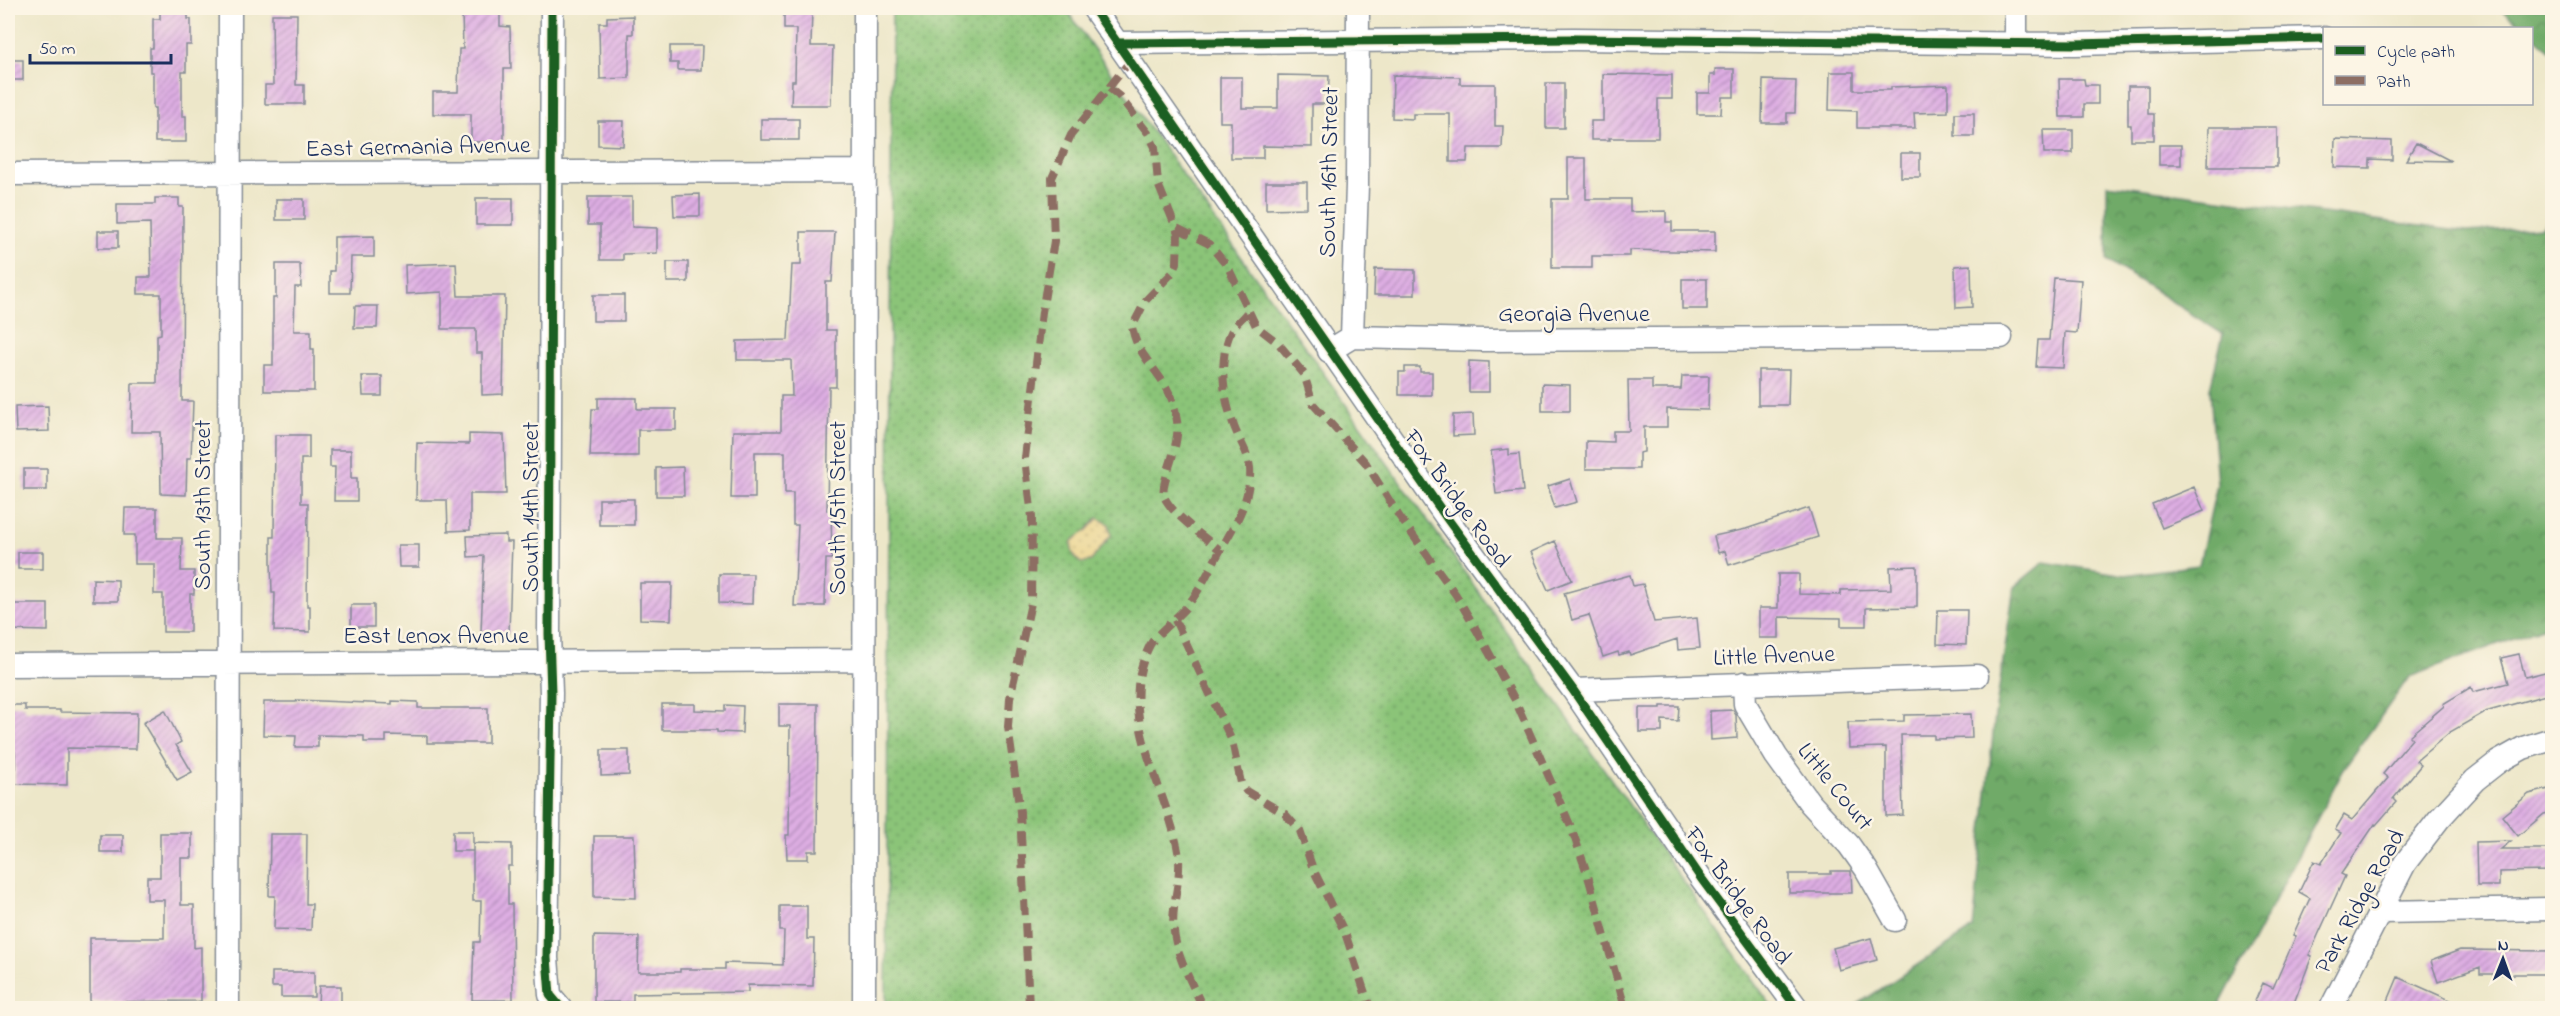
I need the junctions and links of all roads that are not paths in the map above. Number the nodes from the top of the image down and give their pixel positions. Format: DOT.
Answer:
graph roads {
  1 [pos="230,8"];
  2 [pos="552,8"];
  3 [pos="864,8"];
  4 [pos="1093,8"];
  5 [pos="1358,8"];
  6 [pos="2016,8"];
  7 [pos="2323,38"];
  8 [pos="1357,42"];
  9 [pos="2016,42"];
  10 [pos="1119,43"];
  11 [pos="551,171"];
  12 [pos="864,171"];
  13 [pos="8,174"];
  14 [pos="229,175"];
  15 [pos="1352,337"];
  16 [pos="2001,337"];
  17 [pos="1329,351"];
  18 [pos="864,660"];
  19 [pos="230,662"];
  20 [pos="550,662"];
  21 [pos="8,664"];
  22 [pos="1977,676"];
  23 [pos="1744,682"];
  24 [pos="1573,690"];
  25 [pos="2553,739"];
  26 [pos="2553,909"];
  27 [pos="2381,912"];
  28 [pos="1895,920"];
  29 [pos="228,1003"];
  30 [pos="559,1007"];
  31 [pos="864,1008"];
  32 [pos="1797,1008"];
  33 [pos="2331,1008"];
  1 -- 14 [label="street, South 13th Street"];
  2 -- 11 [label="street, South 14th Street"];
  3 -- 12 [label="street, South 15th Street"];
  4 -- 10 [label="street, Fox Bridge Road"];
  5 -- 8 [label="street, South 16th Street"];
  6 -- 9 [label="street"];
  7 -- 9 [label="street"];
  8 -- 9 [label="street"];
  8 -- 10 [label="street"];
  8 -- 15 [label="street, South 16th Street"];
  10 -- 17 [label="street, Fox Bridge Road"];
  11 -- 12 [label="street, East Germania Avenue"];
  11 -- 14 [label="street, East Germania Avenue"];
  11 -- 20 [label="street, South 14th Street"];
  12 -- 18 [label="street, South 15th Street"];
  13 -- 14 [label="street, East Germania Avenue"];
  14 -- 19 [label="street, South 13th Street"];
  15 -- 16 [label="street, Georgia Avenue"];
  15 -- 17 [label="street"];
  17 -- 24 [label="street, Fox Bridge Road"];
  18 -- 20 [label="street, East Lenox Avenue"];
  18 -- 31 [label="street, South 15th Street"];
  19 -- 20 [label="street, East Lenox Avenue"];
  19 -- 21 [label="street, East Lenox Avenue"];
  19 -- 29 [label="street, South 13th Street"];
  20 -- 30 [label="street, South 14th Street"];
  22 -- 23 [label="street, Little Avenue"];
  23 -- 24 [label="street, Little Avenue"];
  23 -- 28 [label="street, Little Court"];
  24 -- 32 [label="street, Fox Bridge Road"];
  25 -- 27 [label="street, Park Ridge Road"];
  26 -- 27 [label="street"];
  27 -- 33 [label="street, Park Ridge Road"];
}
